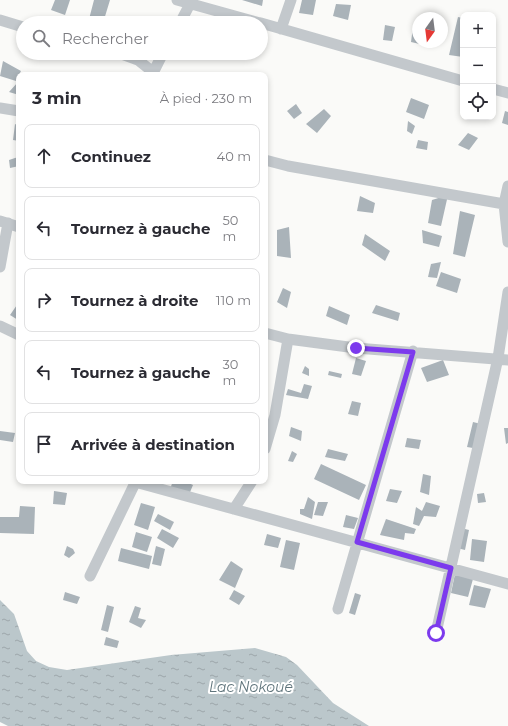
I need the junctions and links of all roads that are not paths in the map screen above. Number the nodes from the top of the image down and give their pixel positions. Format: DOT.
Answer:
graph roads {
  1 [pos="177,0"];
  2 [pos="291,0"];
  3 [pos="190,4"];
  4 [pos="184,16"];
  5 [pos="234,16"];
  6 [pos="0,20"];
  7 [pos="16,24"];
  8 [pos="268,25"];
  9 [pos="281,29"];
  10 [pos="138,60"];
  11 [pos="159,60"];
  12 [pos="150,72"];
  13 [pos="153,72"];
  14 [pos="460,80"];
  15 [pos="496,90"];
  16 [pos="508,93"];
  17 [pos="0,108"];
  18 [pos="16,110"];
  19 [pos="268,161"];
  20 [pos="508,186"];
  21 [pos="504,204"];
  22 [pos="4,222"];
  23 [pos="16,226"];
  24 [pos="508,242"];
  25 [pos="0,267"];
  26 [pos="508,292"];
  27 [pos="0,326"];
  28 [pos="16,334"];
  29 [pos="268,334"];
  30 [pos="288,339"];
  31 [pos="413,352"];
  32 [pos="503,359"];
  33 [pos="268,439"];
  34 [pos="135,484"];
  35 [pos="146,484"];
  36 [pos="250,484"];
  37 [pos="234,509"];
  38 [pos="357,542"];
  39 [pos="451,568"];
  40 [pos="90,576"];
  41 [pos="508,584"];
  42 [pos="338,609"];
  43 [pos="436,633"];
  1 -- 3 [label="street"];
  2 -- 9 [label="street"];
  3 -- 4 [label="street"];
  3 -- 5 [label="street"];
  6 -- 7 [label="street"];
  8 -- 9 [label="street"];
  9 -- 14 [label="street"];
  10 -- 12 [label="street"];
  11 -- 13 [label="street"];
  15 -- 16 [label="street"];
  17 -- 18 [label="street"];
  19 -- 21 [label="street"];
  20 -- 21 [label="street"];
  21 -- 24 [label="street"];
  22 -- 23 [label="street"];
  22 -- 25 [label="street"];
  26 -- 32 [label="street"];
  27 -- 28 [label="street"];
  29 -- 30 [label="street"];
  30 -- 31 [label="street"];
  30 -- 33 [label="street"];
  31 -- 32 [label="street"];
  31 -- 38 [label="street"];
  32 -- 39 [label="street"];
  34 -- 40 [label="street"];
  35 -- 37 [label="street"];
  36 -- 37 [label="street"];
  37 -- 38 [label="street"];
  38 -- 39 [label="street"];
  38 -- 42 [label="street"];
  39 -- 41 [label="street"];
  39 -- 43 [label="street"];
}
